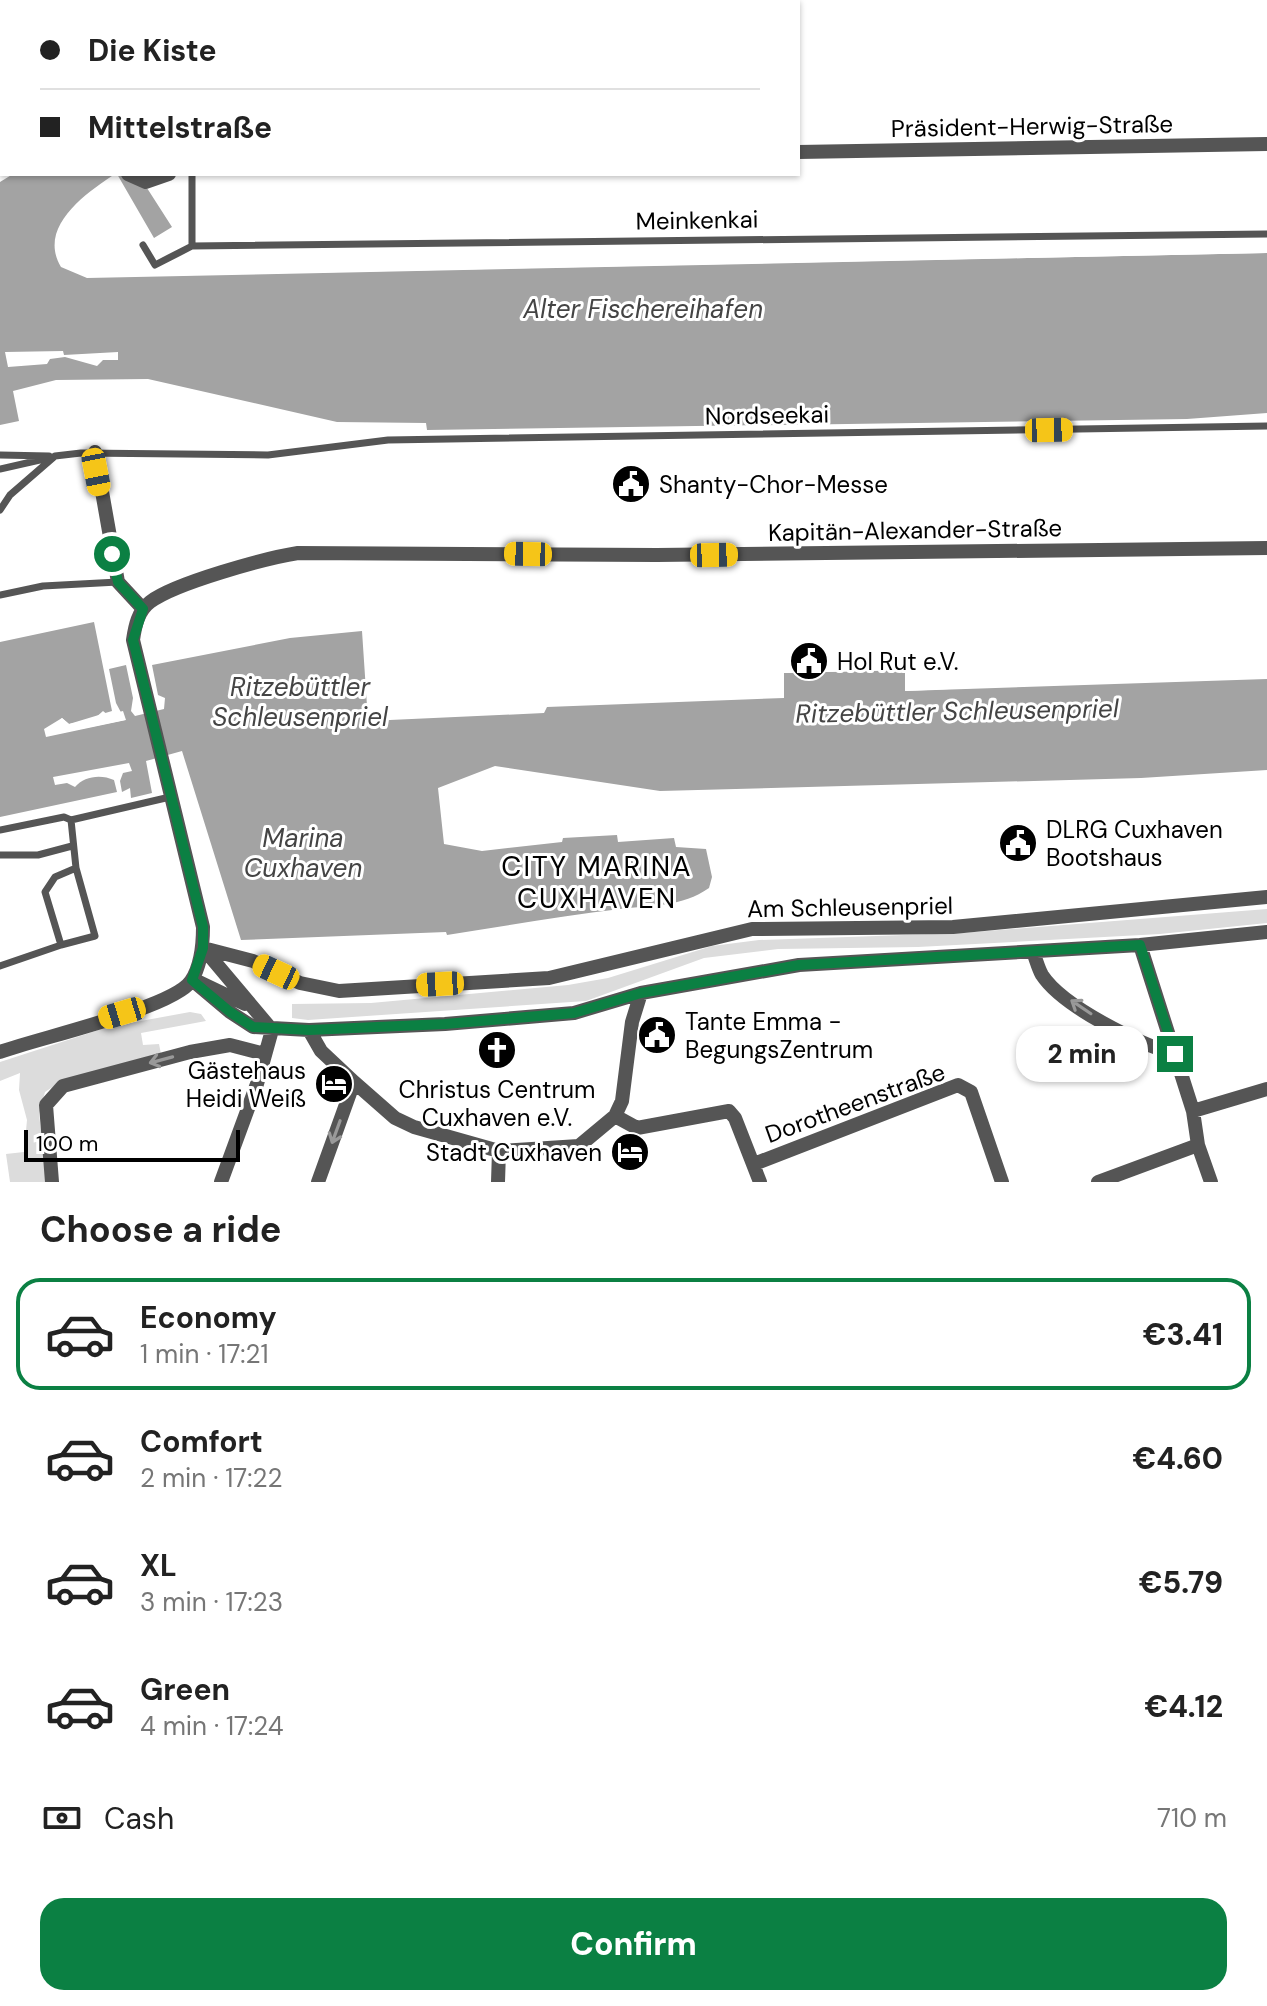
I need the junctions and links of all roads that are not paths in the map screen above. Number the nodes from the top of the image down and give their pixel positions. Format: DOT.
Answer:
graph roads {
  1 [pos="1267,144"];
  2 [pos="800,152"];
  3 [pos="132,176"];
  4 [pos="163,176"];
  5 [pos="192,176"];
  6 [pos="1267,234"];
  7 [pos="143,245"];
  8 [pos="192,246"];
  9 [pos="1267,426"];
  10 [pos="88,453"];
  11 [pos="0,455"];
  12 [pos="55,456"];
  13 [pos="0,469"];
  14 [pos="0,510"];
  15 [pos="1267,548"];
  16 [pos="118,582"];
  17 [pos="0,595"];
  18 [pos="143,609"];
  19 [pos="170,797"];
  20 [pos="71,820"];
  21 [pos="0,830"];
  22 [pos="72,846"];
  23 [pos="0,855"];
  24 [pos="76,868"];
  25 [pos="1267,897"];
  26 [pos="1267,932"];
  27 [pos="61,945"];
  28 [pos="1140,945"];
  29 [pos="203,948"];
  30 [pos="1033,952"];
  31 [pos="253,961"];
  32 [pos="0,966"];
  33 [pos="192,980"];
  34 [pos="238,990"];
  35 [pos="641,993"];
  36 [pos="252,1008"];
  37 [pos="272,1030"];
  38 [pos="309,1030"];
  39 [pos="0,1052"];
  40 [pos="265,1054"];
  41 [pos="1175,1054"];
  42 [pos="354,1082"];
  43 [pos="1267,1089"];
  44 [pos="1193,1111"];
  45 [pos="615,1116"];
  46 [pos="1198,1145"];
  47 [pos="499,1151"];
  48 [pos="754,1164"];
  49 [pos="52,1182"];
  50 [pos="221,1182"];
  51 [pos="318,1182"];
  52 [pos="498,1182"];
  53 [pos="760,1182"];
  54 [pos="1002,1182"];
  55 [pos="1098,1182"];
  56 [pos="1211,1182"];
  1 -- 2 [label="street, Präsident-Herwig-Straße"];
  3 -- 4 [label="street"];
  5 -- 8 [label="lane"];
  6 -- 8 [label="lane, Meinkenkai"];
  7 -- 8 [label="lane, Meinkenkai"];
  9 -- 10 [label="lane, Nordseekai"];
  10 -- 12 [label="lane, Nordseekai"];
  10 -- 16 [label="street"];
  11 -- 12 [label="lane"];
  12 -- 13 [label="lane"];
  12 -- 14 [label="lane"];
  15 -- 18 [label="street, Kapitän-Alexander-Straße"];
  16 -- 17 [label="lane"];
  16 -- 18 [label="street"];
  18 -- 19 [label="street"];
  19 -- 20 [label="lane"];
  19 -- 29 [label="street"];
  20 -- 21 [label="lane"];
  20 -- 22 [label="lane"];
  22 -- 23 [label="lane"];
  22 -- 24 [label="lane"];
  24 -- 27 [label="lane"];
  24 -- 27 [label="lane"];
  25 -- 31 [label="street, Am Schleusenpriel"];
  26 -- 28 [label="street"];
  27 -- 32 [label="lane"];
  28 -- 30 [label="street"];
  28 -- 41 [label="street"];
  29 -- 31 [label="street, Am Schleusenpriel"];
  29 -- 33 [label="street"];
  29 -- 34 [label="street"];
  30 -- 35 [label="street"];
  41 -- 30 [label="street, one-way"];
  31 -- 34 [label="street"];
  33 -- 36 [label="street"];
  33 -- 37 [label="street"];
  33 -- 39 [label="street"];
  34 -- 36 [label="street"];
  35 -- 38 [label="street"];
  35 -- 45 [label="street"];
  36 -- 37 [label="street"];
  37 -- 38 [label="street"];
  37 -- 40 [label="street"];
  38 -- 42 [label="street"];
  40 -- 49 [label="street, one-way"];
  40 -- 50 [label="street"];
  41 -- 44 [label="street"];
  42 -- 47 [label="street"];
  42 -- 51 [label="street, one-way"];
  43 -- 44 [label="street"];
  44 -- 46 [label="street"];
  45 -- 47 [label="street"];
  45 -- 48 [label="street"];
  46 -- 55 [label="street"];
  46 -- 56 [label="street"];
  47 -- 52 [label="street"];
  48 -- 53 [label="street"];
  48 -- 54 [label="street, Dorotheenstraße"];
}
